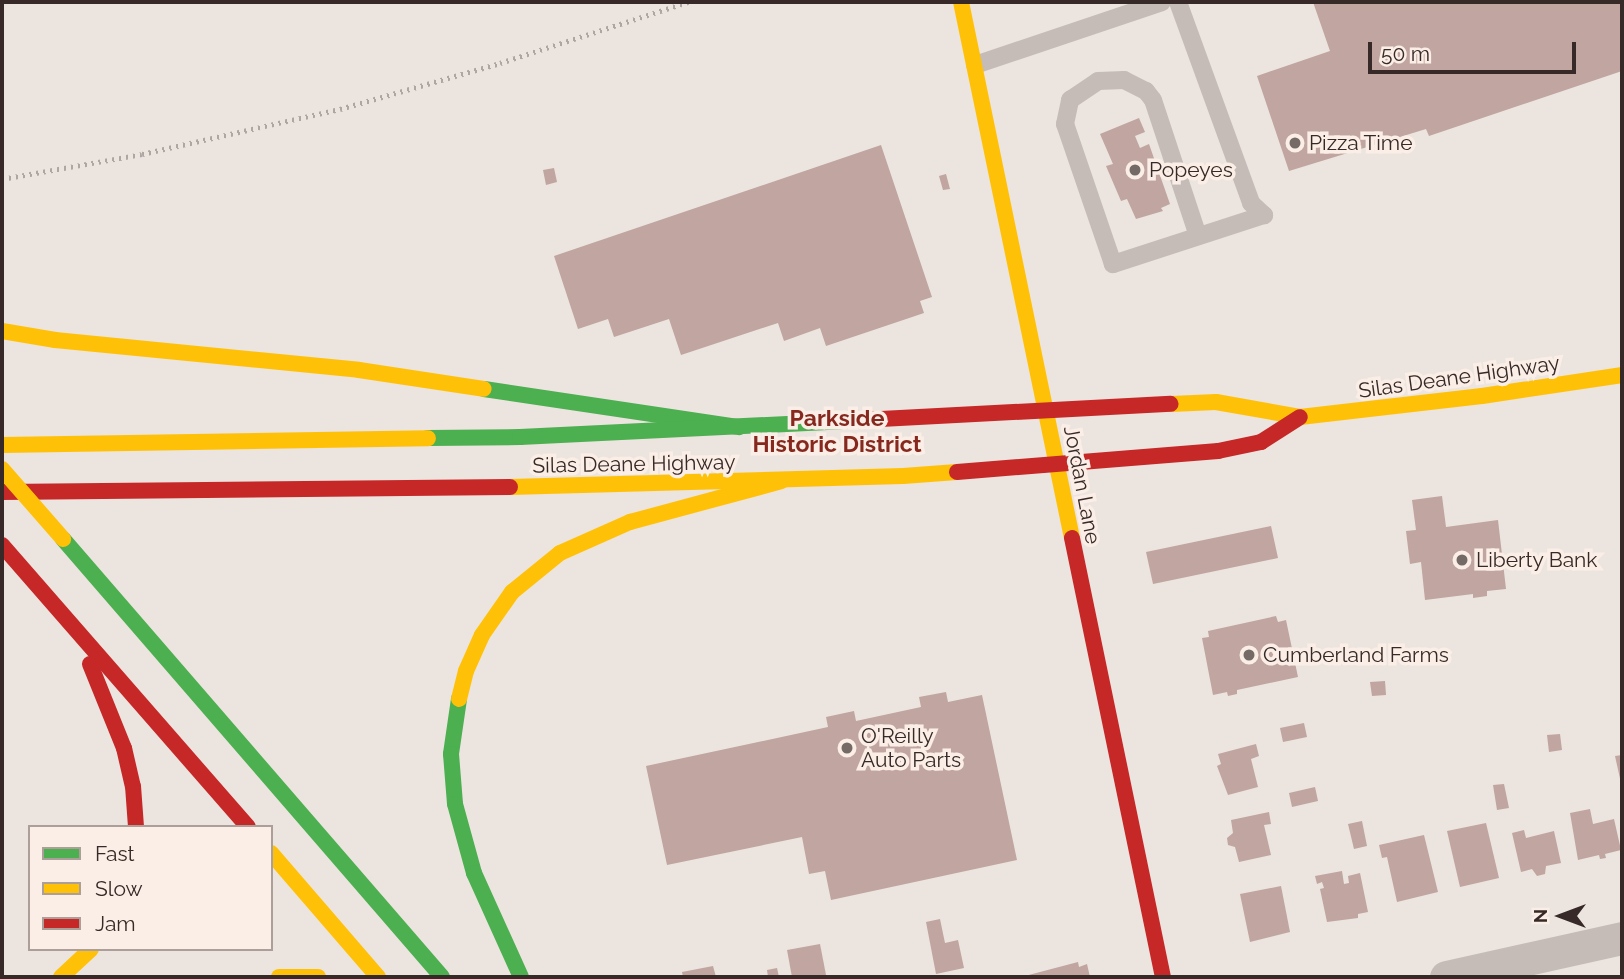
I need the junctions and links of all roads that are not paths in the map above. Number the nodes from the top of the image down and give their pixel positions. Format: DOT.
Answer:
graph roads {
  1 [pos="961,2"];
  2 [pos="1162,2"];
  3 [pos="1178,2"];
  4 [pos="975,65"];
  5 [pos="1198,236"];
  6 [pos="2,331"];
  7 [pos="1622,375"];
  8 [pos="1045,411"];
  9 [pos="1300,417"];
  10 [pos="739,427"];
  11 [pos="2,445"];
  12 [pos="1056,466"];
  13 [pos="2,470"];
  14 [pos="782,481"];
  15 [pos="2,492"];
  16 [pos="2,545"];
  17 [pos="74,627"];
  18 [pos="136,825"];
  19 [pos="246,825"];
  20 [pos="273,855"];
  21 [pos="1622,937"];
  22 [pos="89,951"];
  23 [pos="61,977"];
  24 [pos="279,977"];
  25 [pos="318,977"];
  26 [pos="378,977"];
  27 [pos="442,977"];
  28 [pos="521,977"];
  29 [pos="1163,977"];
  30 [pos="1446,977"];
  1 -- 4 [label="main road, Jordan Lane"];
  2 -- 4 [label="lane"];
  3 -- 5 [label="lane"];
  4 -- 8 [label="main road, Jordan Lane"];
  5 -- 5 [label="lane"];
  6 -- 10 [label="main road"];
  7 -- 9 [label="main road, Silas Deane Highway"];
  8 -- 9 [label="main road, Silas Deane Highway"];
  8 -- 10 [label="main road, Silas Deane Highway"];
  8 -- 12 [label="main road, Jordan Lane"];
  9 -- 12 [label="main road, Silas Deane Highway"];
  10 -- 11 [label="main road, Silas Deane Highway"];
  12 -- 14 [label="main road, Silas Deane Highway"];
  12 -- 29 [label="main road, Jordan Lane"];
  13 -- 27 [label="main road, bridge"];
  14 -- 15 [label="main road, Silas Deane Highway"];
  14 -- 28 [label="main road"];
  16 -- 17 [label="main road"];
  17 -- 18 [label="main road"];
  17 -- 19 [label="main road"];
  20 -- 26 [label="main road"];
  21 -- 30 [label="street"];
  22 -- 23 [label="main road"];
  24 -- 25 [label="main road"];
}
